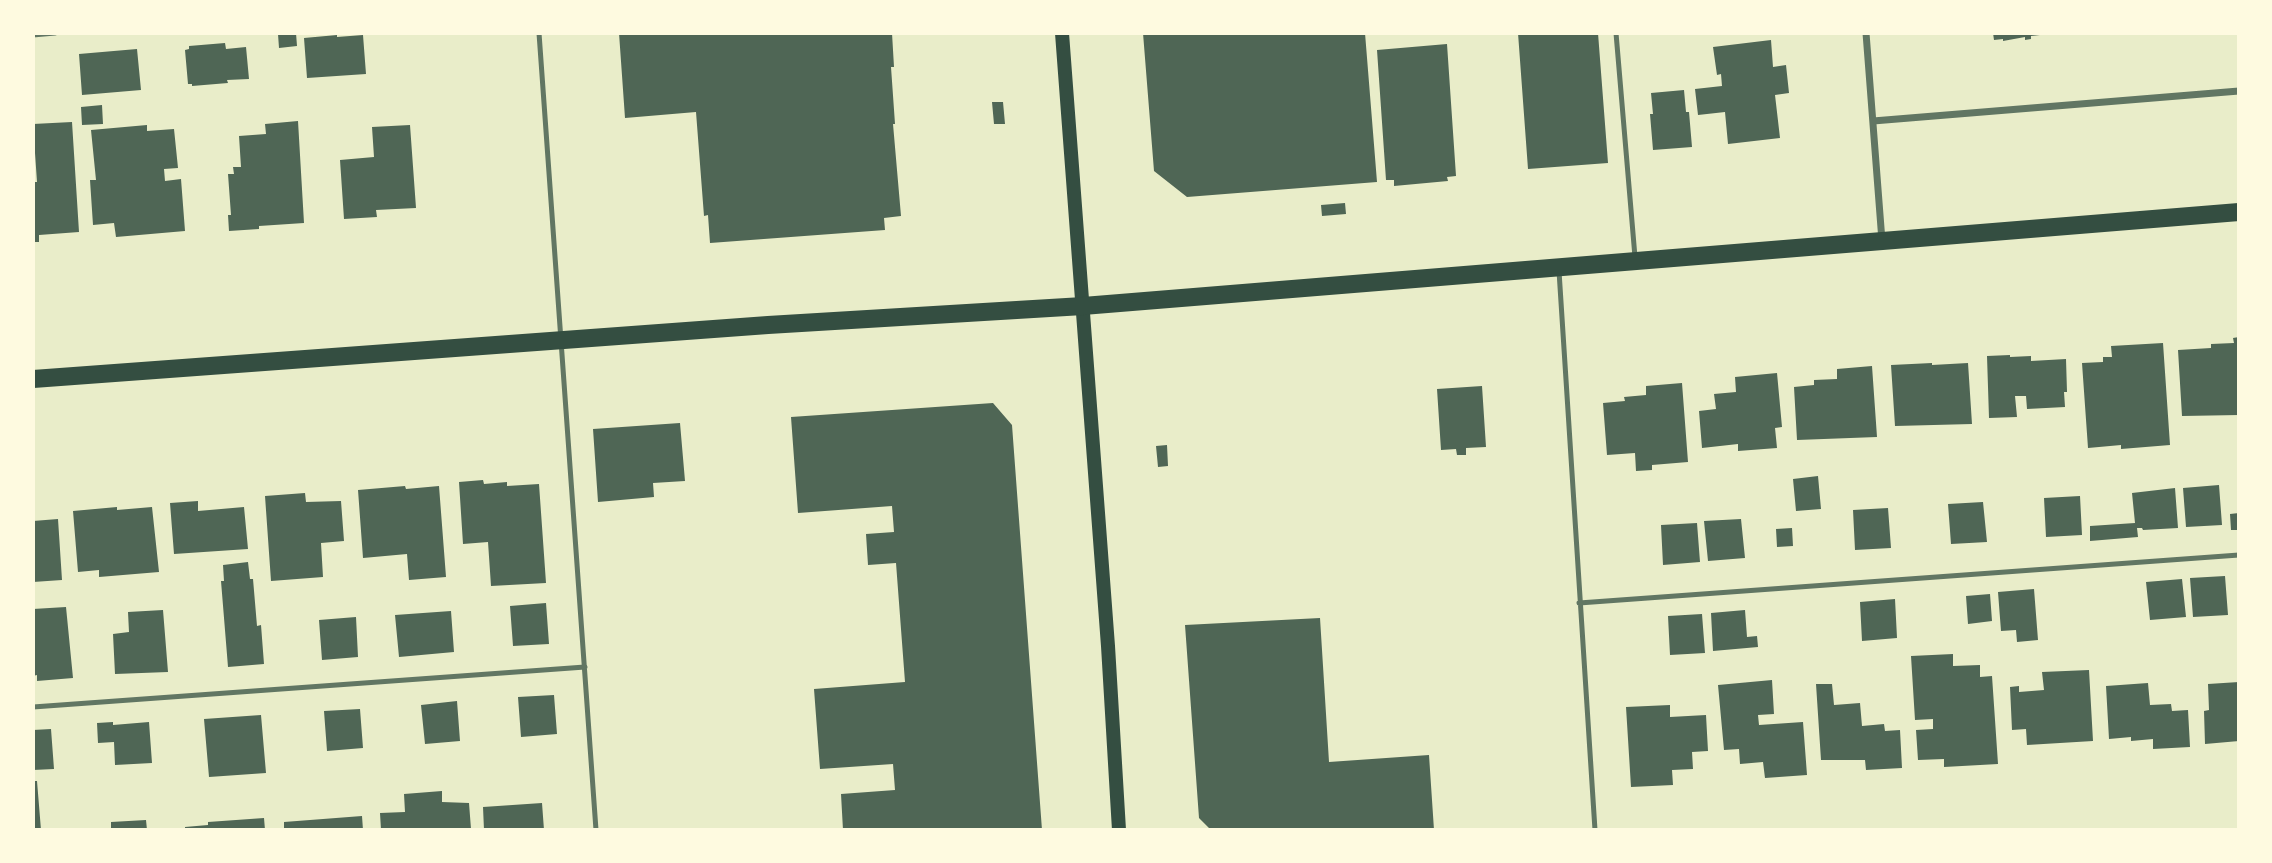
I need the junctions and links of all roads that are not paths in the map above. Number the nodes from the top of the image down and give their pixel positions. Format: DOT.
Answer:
graph roads {
  1 [pos="55,33"];
  2 [pos="539,33"];
  3 [pos="1062,33"];
  4 [pos="1616,33"];
  5 [pos="1866,33"];
  6 [pos="33,35"];
  7 [pos="2239,90"];
  8 [pos="1873,121"];
  9 [pos="2239,212"];
  10 [pos="1882,241"];
  11 [pos="1635,260"];
  12 [pos="1558,267"];
  13 [pos="1083,306"];
  14 [pos="561,341"];
  15 [pos="33,379"];
  16 [pos="2239,555"];
  17 [pos="1579,603"];
  18 [pos="585,667"];
  19 [pos="33,707"];
  20 [pos="596,830"];
  21 [pos="1119,830"];
  22 [pos="1595,830"];
  1 -- 6 [label="lane"];
  2 -- 14 [label="lane"];
  3 -- 13 [label="main road"];
  4 -- 11 [label="lane"];
  5 -- 8 [label="street"];
  7 -- 8 [label="street"];
  8 -- 10 [label="street"];
  9 -- 10 [label="main road"];
  10 -- 11 [label="main road"];
  11 -- 12 [label="main road"];
  12 -- 13 [label="main road"];
  12 -- 17 [label="lane"];
  13 -- 14 [label="main road"];
  13 -- 21 [label="main road"];
  14 -- 15 [label="main road"];
  14 -- 18 [label="lane"];
  16 -- 17 [label="lane"];
  17 -- 22 [label="lane"];
  18 -- 19 [label="lane"];
  18 -- 20 [label="lane"];
}
